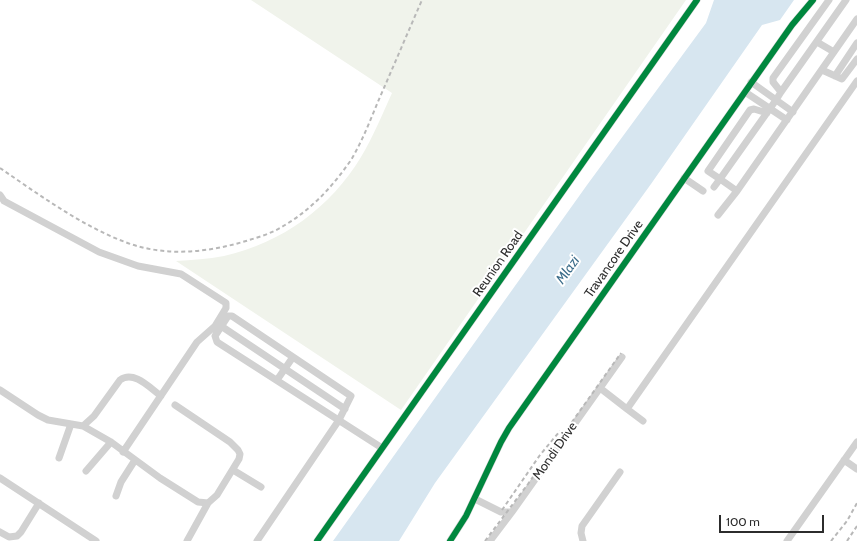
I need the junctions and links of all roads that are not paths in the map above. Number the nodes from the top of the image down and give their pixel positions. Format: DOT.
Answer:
graph roads {
  1 [pos="697,0"];
  2 [pos="813,0"];
  3 [pos="829,0"];
  4 [pos="846,0"];
  5 [pos="857,19"];
  6 [pos="817,42"];
  7 [pos="857,43"];
  8 [pos="834,52"];
  9 [pos="857,58"];
  10 [pos="822,70"];
  11 [pos="834,76"];
  12 [pos="857,81"];
  13 [pos="751,82"];
  14 [pos="745,92"];
  15 [pos="781,92"];
  16 [pos="776,100"];
  17 [pos="768,111"];
  18 [pos="793,112"];
  19 [pos="787,120"];
  20 [pos="708,171"];
  21 [pos="684,178"];
  22 [pos="703,178"];
  23 [pos="720,179"];
  24 [pos="714,187"];
  25 [pos="703,191"];
  26 [pos="737,191"];
  27 [pos="0,198"];
  28 [pos="718,215"];
  29 [pos="221,326"];
  30 [pos="622,356"];
  31 [pos="292,357"];
  32 [pos="284,369"];
  33 [pos="277,380"];
  34 [pos="600,388"];
  35 [pos="0,390"];
  36 [pos="161,396"];
  37 [pos="175,405"];
  38 [pos="345,409"];
  39 [pos="627,409"];
  40 [pos="339,420"];
  41 [pos="643,421"];
  42 [pos="72,424"];
  43 [pos="83,426"];
  44 [pos="110,442"];
  45 [pos="857,442"];
  46 [pos="382,448"];
  47 [pos="123,452"];
  48 [pos="59,458"];
  49 [pos="135,460"];
  50 [pos="844,460"];
  51 [pos="857,469"];
  52 [pos="233,470"];
  53 [pos="86,471"];
  54 [pos="620,472"];
  55 [pos="0,478"];
  56 [pos="261,487"];
  57 [pos="116,496"];
  58 [pos="475,499"];
  59 [pos="39,503"];
  60 [pos="208,503"];
  61 [pos="512,512"];
  62 [pos="0,532"];
  63 [pos="96,541"];
  64 [pos="187,541"];
  65 [pos="257,541"];
  66 [pos="317,541"];
  67 [pos="450,541"];
  68 [pos="490,541"];
  69 [pos="583,541"];
  70 [pos="787,541"];
  1 -- 46 [label="street, Reunion Road"];
  2 -- 13 [label="street, Travancore Drive"];
  3 -- 15 [label="street"];
  4 -- 6 [label="street"];
  5 -- 8 [label="street"];
  6 -- 8 [label="street"];
  6 -- 15 [label="street"];
  7 -- 11 [label="street"];
  8 -- 10 [label="street"];
  9 -- 11 [label="street"];
  10 -- 11 [label="street"];
  10 -- 18 [label="street"];
  12 -- 39 [label="street"];
  13 -- 14 [label="street, Travancore Drive"];
  13 -- 16 [label="street"];
  14 -- 17 [label="street"];
  14 -- 21 [label="street, Travancore Drive"];
  15 -- 16 [label="street"];
  16 -- 17 [label="street"];
  16 -- 18 [label="street"];
  17 -- 19 [label="street"];
  17 -- 20 [label="street"];
  17 -- 23 [label="street"];
  18 -- 19 [label="street"];
  19 -- 26 [label="street"];
  20 -- 22 [label="street"];
  20 -- 23 [label="street"];
  21 -- 25 [label="street"];
  21 -- 58 [label="street, Travancore Drive"];
  23 -- 24 [label="street"];
  23 -- 26 [label="street"];
  26 -- 28 [label="street"];
  27 -- 36 [label="street"];
  29 -- 31 [label="street"];
  29 -- 32 [label="street"];
  29 -- 33 [label="street"];
  30 -- 34 [label="street, Mondi Drive"];
  31 -- 32 [label="street"];
  31 -- 38 [label="street"];
  32 -- 33 [label="street"];
  32 -- 38 [label="street"];
  33 -- 40 [label="street"];
  34 -- 39 [label="street"];
  34 -- 61 [label="street, Mondi Drive"];
  35 -- 42 [label="street"];
  36 -- 43 [label="street"];
  36 -- 47 [label="street"];
  37 -- 52 [label="street"];
  38 -- 40 [label="street"];
  39 -- 41 [label="street"];
  40 -- 46 [label="street"];
  40 -- 65 [label="street"];
  42 -- 43 [label="street"];
  42 -- 48 [label="street"];
  43 -- 44 [label="street"];
  44 -- 47 [label="street"];
  44 -- 53 [label="street"];
  45 -- 50 [label="street"];
  46 -- 66 [label="street, Reunion Road"];
  47 -- 49 [label="street"];
  49 -- 57 [label="street"];
  49 -- 60 [label="street"];
  50 -- 51 [label="street"];
  50 -- 70 [label="street"];
  52 -- 56 [label="street"];
  52 -- 60 [label="street"];
  54 -- 69 [label="street"];
  55 -- 59 [label="street"];
  58 -- 61 [label="street"];
  58 -- 67 [label="street, Travancore Drive"];
  59 -- 62 [label="street"];
  59 -- 63 [label="street"];
  60 -- 64 [label="street"];
  61 -- 68 [label="street, Mondi Drive"];
}
